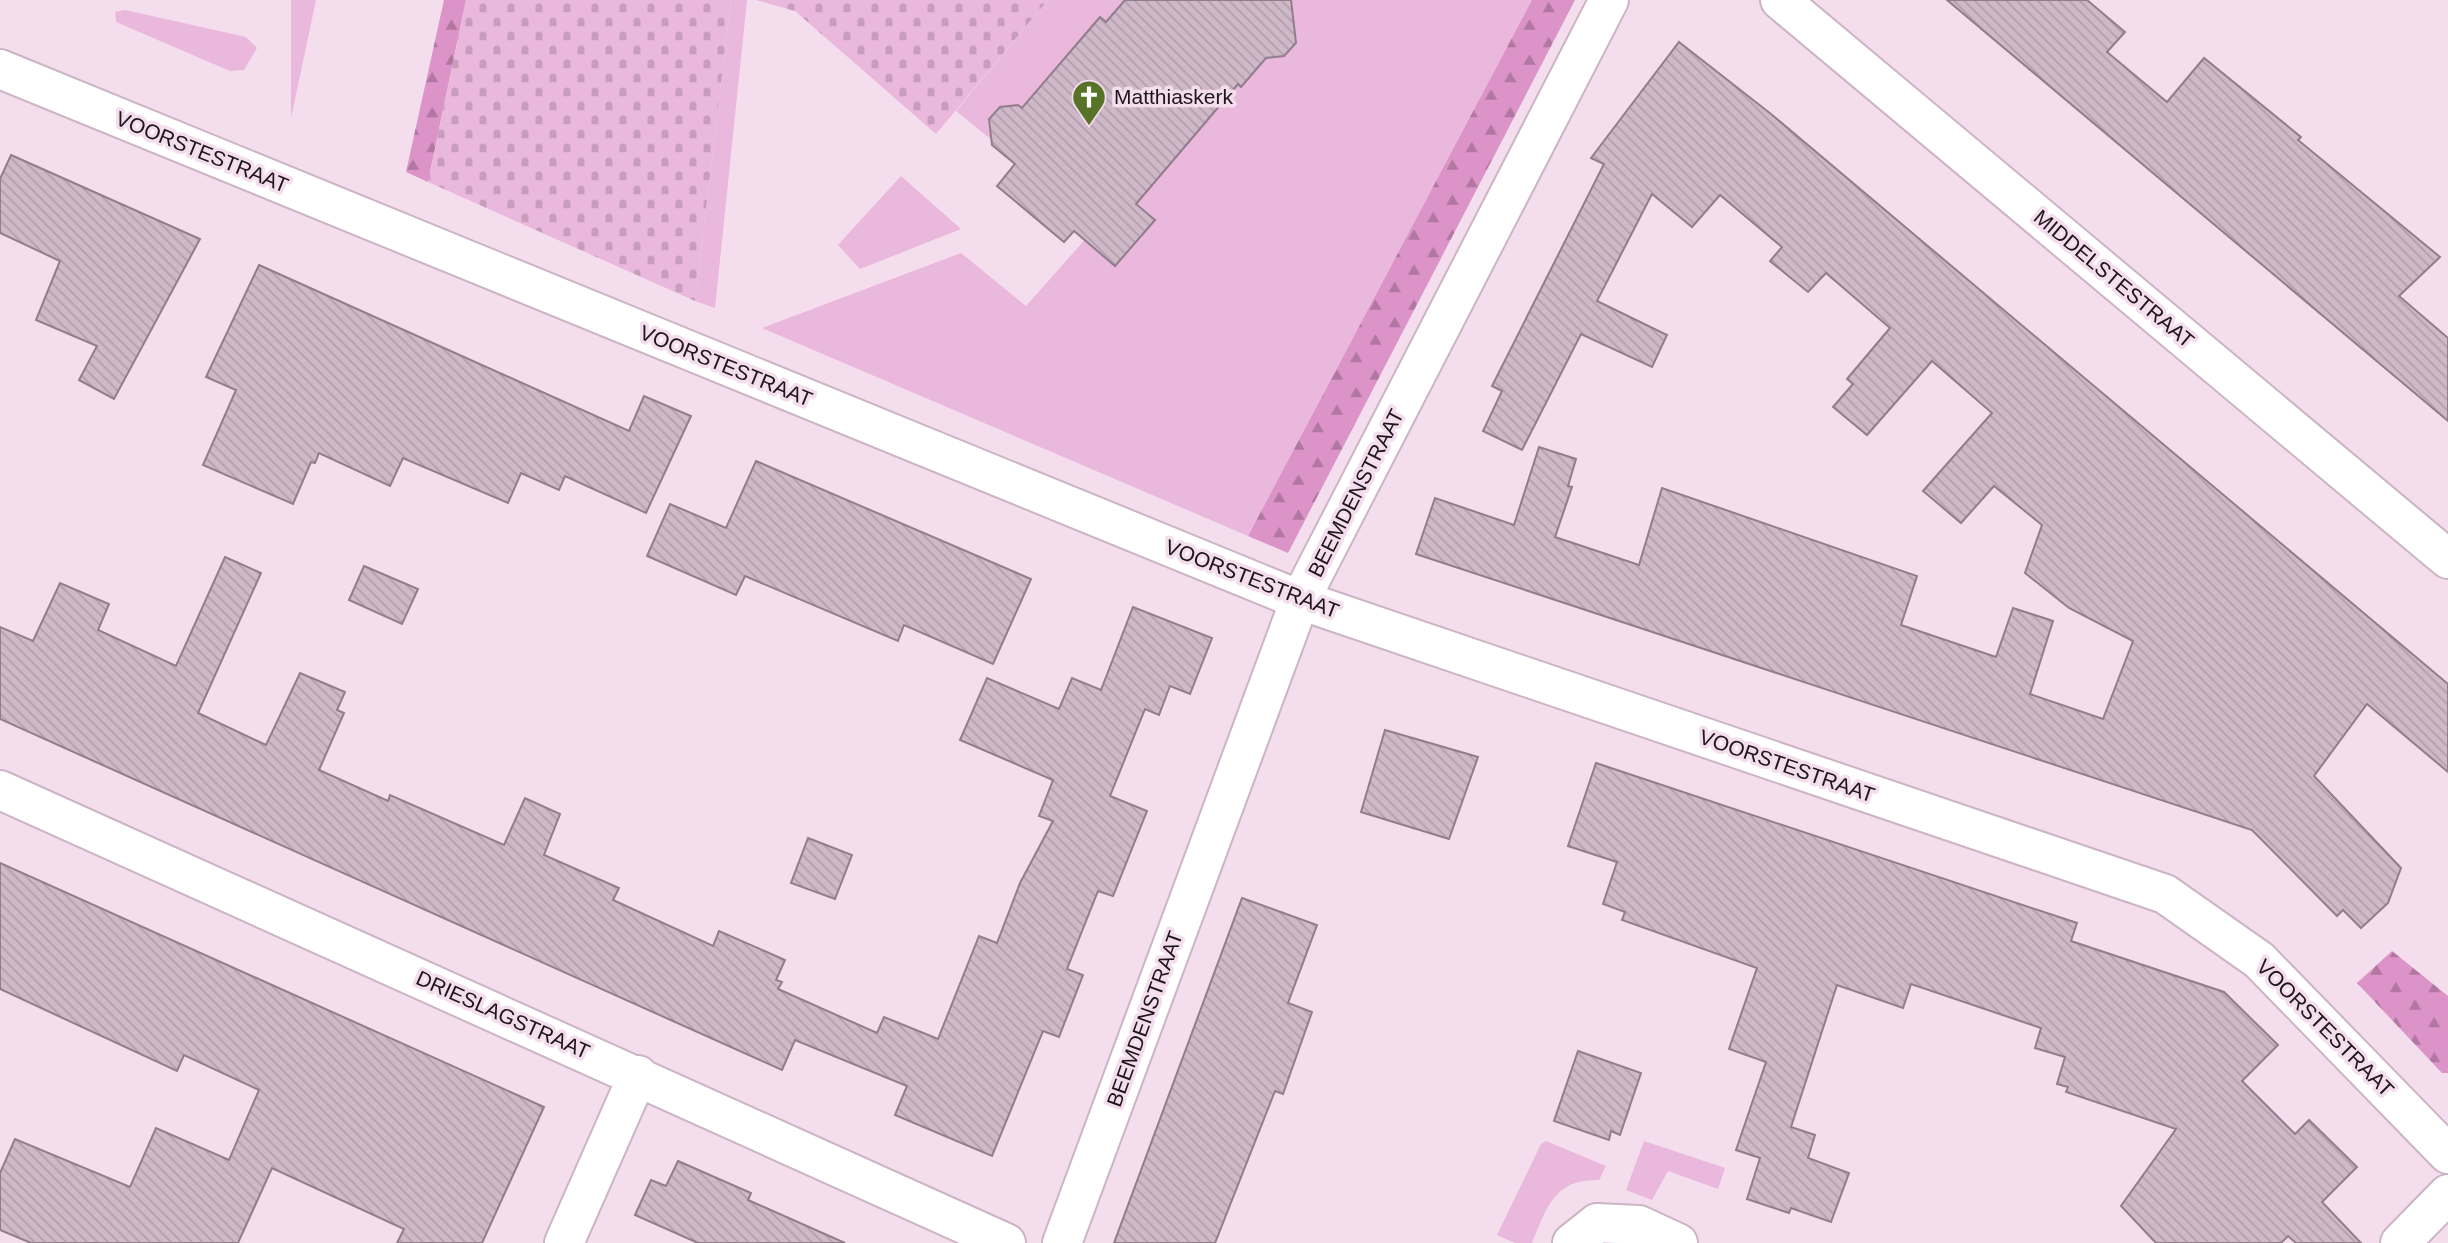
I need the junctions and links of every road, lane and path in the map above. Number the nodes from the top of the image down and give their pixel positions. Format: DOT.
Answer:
graph roads {
  1 [pos="1609,0"];
  2 [pos="1780,0"];
  3 [pos="0,69"];
  4 [pos="2448,559"];
  5 [pos="1300,600"];
  6 [pos="0,790"];
  7 [pos="638,1075"];
  8 [pos="2448,1154"];
  9 [pos="2448,1194"];
  10 [pos="564,1243"];
  11 [pos="1006,1243"];
  12 [pos="1062,1243"];
  13 [pos="1572,1243"];
  14 [pos="1678,1243"];
  15 [pos="2400,1243"];
  1 -- 5 [label="street, BEEMDENSTRAAT"];
  2 -- 4 [label="street, MIDDELSTESTRAAT"];
  3 -- 5 [label="street, VOORSTESTRAAT"];
  5 -- 8 [label="street, VOORSTESTRAAT"];
  5 -- 12 [label="street, BEEMDENSTRAAT"];
  6 -- 7 [label="street, DRIESLAGSTRAAT"];
  7 -- 10 [label="street"];
  7 -- 11 [label="street, DRIESLAGSTRAAT"];
  9 -- 15 [label="street"];
  13 -- 14 [label="street"];
}
